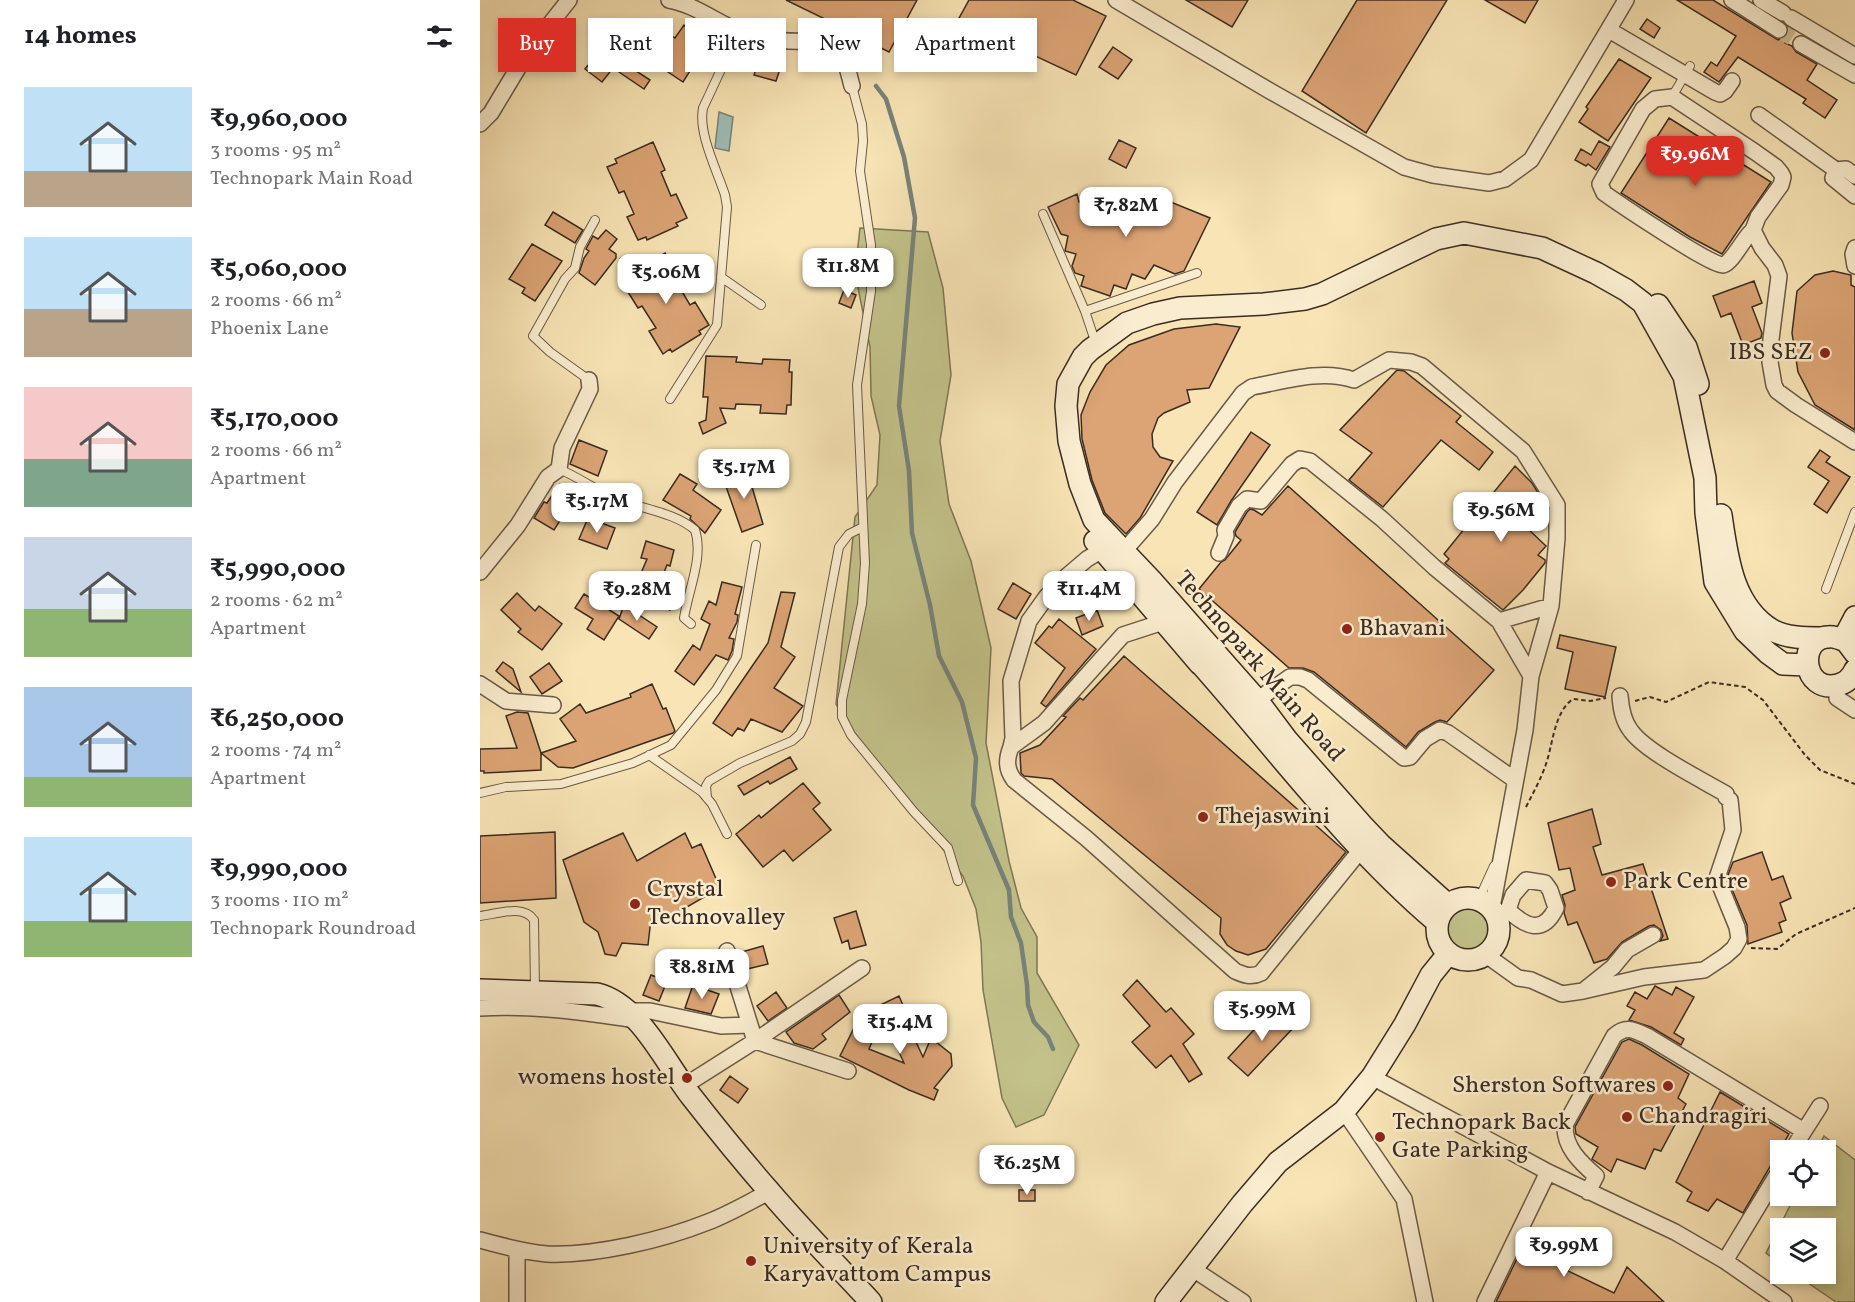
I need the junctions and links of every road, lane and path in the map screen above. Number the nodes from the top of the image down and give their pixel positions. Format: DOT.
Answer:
graph roads {
  1 [pos="569,0"];
  2 [pos="669,0"];
  3 [pos="1116,0"];
  4 [pos="1626,0"];
  5 [pos="1732,0"];
  6 [pos="1761,0"];
  7 [pos="712,18"];
  8 [pos="1608,30"];
  9 [pos="1779,30"];
  10 [pos="1816,32"];
  11 [pos="786,40"];
  12 [pos="1855,56"];
  13 [pos="1688,70"];
  14 [pos="720,72"];
  15 [pos="1855,75"];
  16 [pos="1732,81"];
  17 [pos="852,86"];
  18 [pos="1672,97"];
  19 [pos="1760,114"];
  20 [pos="480,124"];
  21 [pos="1836,170"];
  22 [pos="1855,176"];
  23 [pos="1855,196"];
  24 [pos="1043,214"];
  25 [pos="595,220"];
  26 [pos="1753,230"];
  27 [pos="1855,248"];
  28 [pos="1855,266"];
  29 [pos="1197,273"];
  30 [pos="721,277"];
  31 [pos="761,305"];
  32 [pos="1085,311"];
  33 [pos="1093,335"];
  34 [pos="589,380"];
  35 [pos="670,399"];
  36 [pos="1855,442"];
  37 [pos="559,469"];
  38 [pos="1855,512"];
  39 [pos="863,527"];
  40 [pos="1087,533"];
  41 [pos="756,545"];
  42 [pos="1112,551"];
  43 [pos="1219,552"];
  44 [pos="480,572"];
  45 [pos="1826,589"];
  46 [pos="1551,606"];
  47 [pos="1855,618"];
  48 [pos="1499,621"];
  49 [pos="1163,622"];
  50 [pos="691,624"];
  51 [pos="1848,653"];
  52 [pos="1200,664"];
  53 [pos="1807,665"];
  54 [pos="1531,676"];
  55 [pos="480,684"];
  56 [pos="1846,687"];
  57 [pos="1620,696"];
  58 [pos="1257,700"];
  59 [pos="553,705"];
  60 [pos="1855,710"];
  61 [pos="1011,747"];
  62 [pos="649,755"];
  63 [pos="1515,780"];
  64 [pos="1855,784"];
  65 [pos="480,793"];
  66 [pos="707,798"];
  67 [pos="1524,811"];
  68 [pos="727,834"];
  69 [pos="1370,859"];
  70 [pos="957,881"];
  71 [pos="1494,908"];
  72 [pos="1855,909"];
  73 [pos="1443,913"];
  74 [pos="480,916"];
  75 [pos="1653,935"];
  76 [pos="1734,948"];
  77 [pos="727,951"];
  78 [pos="1448,954"];
  79 [pos="1486,955"];
  80 [pos="862,968"];
  81 [pos="480,990"];
  82 [pos="1583,991"];
  83 [pos="535,993"];
  84 [pos="480,1008"];
  85 [pos="631,1016"];
  86 [pos="750,1025"];
  87 [pos="755,1041"];
  88 [pos="848,1071"];
  89 [pos="1372,1077"];
  90 [pos="684,1086"];
  91 [pos="1820,1106"];
  92 [pos="1344,1111"];
  93 [pos="1804,1131"];
  94 [pos="1798,1140"];
  95 [pos="1548,1172"];
  96 [pos="1770,1187"];
  97 [pos="769,1192"];
  98 [pos="1588,1192"];
  99 [pos="480,1240"];
  100 [pos="517,1250"];
  101 [pos="1725,1261"];
  102 [pos="1193,1269"];
  103 [pos="517,1302"];
  104 [pos="871,1302"];
  105 [pos="1166,1302"];
  106 [pos="1243,1302"];
  107 [pos="1425,1302"];
  108 [pos="1485,1302"];
  109 [pos="1784,1302"];
  1 -- 20 [label="street"];
  2 -- 7 [label="street"];
  3 -- 8 [label="street"];
  4 -- 8 [label="street"];
  5 -- 9 [label="street"];
  6 -- 10 [label="street"];
  8 -- 13 [label="street"];
  10 -- 12 [label="street"];
  10 -- 15 [label="street"];
  11 -- 17 [label="street"];
  13 -- 16 [label="street"];
  13 -- 18 [label="lane"];
  14 -- 30 [label="lane"];
  17 -- 39 [label="lane"];
  18 -- 26 [label="street"];
  18 -- 26 [label="street"];
  19 -- 21 [label="street"];
  21 -- 22 [label="street"];
  21 -- 23 [label="street"];
  24 -- 32 [label="lane"];
  25 -- 34 [label="lane"];
  26 -- 36 [label="street"];
  27 -- 28 [label="street"];
  29 -- 32 [label="lane"];
  30 -- 31 [label="lane"];
  30 -- 35 [label="lane"];
  32 -- 33 [label="lane"];
  33 -- 40 [label="street, Technopark Main Road"];
  33 -- 51 [label="street, Technopark Main Road"];
  34 -- 37 [label="street"];
  37 -- 44 [label="street"];
  37 -- 50 [label="lane"];
  38 -- 45 [label="lane"];
  39 -- 66 [label="lane"];
  39 -- 70 [label="lane"];
  40 -- 42 [label="street, Technopark Main Road"];
  40 -- 52 [label="street, Technopark Main Road"];
  41 -- 62 [label="lane"];
  42 -- 46 [label="street"];
  42 -- 49 [label="street, Technopark Main Road"];
  42 -- 53 [label="street, Technopark Main Road"];
  42 -- 58 [label="street, Technopark Main Road"];
  42 -- 61 [label="street"];
  43 -- 48 [label="street"];
  46 -- 48 [label="street"];
  46 -- 54 [label="street"];
  47 -- 51 [label="street"];
  48 -- 54 [label="street"];
  49 -- 52 [label="street, Technopark Main Road"];
  49 -- 61 [label="street"];
  51 -- 53 [label="street"];
  51 -- 56 [label="street"];
  52 -- 69 [label="street, Technopark Main Road"];
  53 -- 56 [label="street"];
  54 -- 63 [label="street"];
  55 -- 59 [label="street"];
  56 -- 60 [label="street"];
  57 -- 64 [label="path"];
  57 -- 67 [label="path"];
  57 -- 76 [label="street"];
  58 -- 63 [label="street"];
  58 -- 73 [label="street, Technopark Main Road"];
  61 -- 69 [label="street"];
  62 -- 65 [label="lane"];
  62 -- 66 [label="lane"];
  63 -- 71 [label="street"];
  66 -- 68 [label="lane"];
  69 -- 73 [label="street, Technopark Main Road"];
  71 -- 73 [label="street"];
  71 -- 79 [label="street"];
  72 -- 76 [label="path"];
  73 -- 78 [label="street"];
  74 -- 83 [label="lane"];
  75 -- 82 [label="street"];
  76 -- 82 [label="street"];
  77 -- 86 [label="street"];
  78 -- 79 [label="street"];
  78 -- 89 [label="street"];
  79 -- 82 [label="street"];
  80 -- 87 [label="street"];
  81 -- 83 [label="street"];
  83 -- 85 [label="street"];
  84 -- 85 [label="street"];
  85 -- 86 [label="street"];
  85 -- 90 [label="street"];
  86 -- 87 [label="street"];
  87 -- 88 [label="street"];
  87 -- 90 [label="street"];
  89 -- 92 [label="street"];
  89 -- 95 [label="street"];
  90 -- 97 [label="street"];
  91 -- 93 [label="street"];
  92 -- 102 [label="street"];
  92 -- 107 [label="street"];
  93 -- 94 [label="street"];
  93 -- 98 [label="street"];
  95 -- 98 [label="street"];
  95 -- 108 [label="street"];
  96 -- 101 [label="street"];
  97 -- 100 [label="street"];
  97 -- 104 [label="street"];
  98 -- 101 [label="street"];
  99 -- 100 [label="street"];
  100 -- 103 [label="street"];
  101 -- 109 [label="street"];
  102 -- 105 [label="street"];
  102 -- 106 [label="street"];
}
